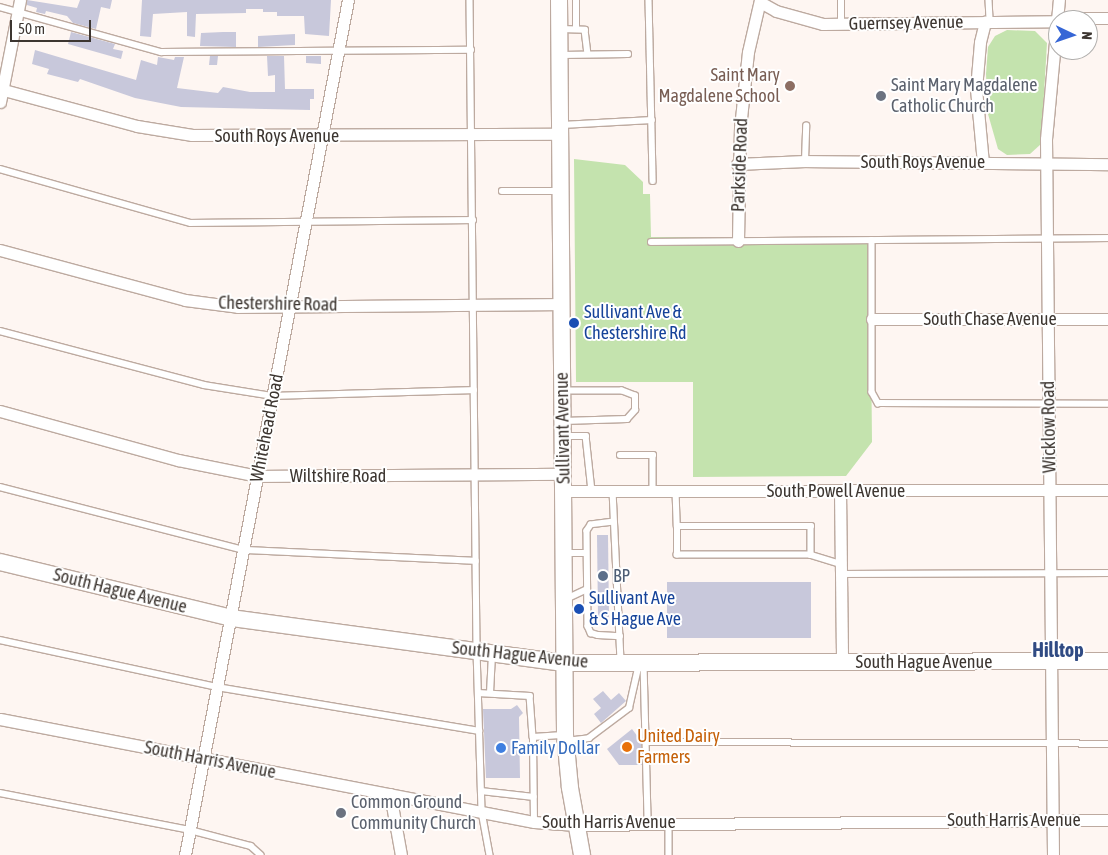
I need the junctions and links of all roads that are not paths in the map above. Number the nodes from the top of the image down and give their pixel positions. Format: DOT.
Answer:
graph roads {
  1 [pos="348,0"];
  2 [pos="470,0"];
  3 [pos="576,0"];
  4 [pos="649,0"];
  5 [pos="841,0"];
  6 [pos="989,0"];
  7 [pos="760,1"];
  8 [pos="18,6"];
  9 [pos="559,6"];
  10 [pos="0,7"];
  11 [pos="576,12"];
  12 [pos="1048,20"];
  13 [pos="988,22"];
  14 [pos="841,24"];
  15 [pos="559,29"];
  16 [pos="576,29"];
  17 [pos="340,50"];
  18 [pos="471,50"];
  19 [pos="588,54"];
  20 [pos="628,54"];
  21 [pos="559,55"];
  22 [pos="1052,60"];
  23 [pos="1,89"];
  24 [pos="0,102"];
  25 [pos="652,120"];
  26 [pos="806,126"];
  27 [pos="560,129"];
  28 [pos="472,135"];
  29 [pos="323,136"];
  30 [pos="805,161"];
  31 [pos="983,162"];
  32 [pos="737,164"];
  33 [pos="1046,164"];
  34 [pos="1108,164"];
  35 [pos="0,169"];
  36 [pos="653,181"];
  37 [pos="502,191"];
  38 [pos="561,191"];
  39 [pos="473,220"];
  40 [pos="307,221"];
  41 [pos="1047,238"];
  42 [pos="1108,238"];
  43 [pos="872,240"];
  44 [pos="738,241"];
  45 [pos="651,242"];
  46 [pos="0,250"];
  47 [pos="562,304"];
  48 [pos="474,305"];
  49 [pos="290,306"];
  50 [pos="872,319"];
  51 [pos="1048,319"];
  52 [pos="1108,319"];
  53 [pos="0,331"];
  54 [pos="474,390"];
  55 [pos="563,391"];
  56 [pos="273,396"];
  57 [pos="1048,404"];
  58 [pos="1108,404"];
  59 [pos="0,411"];
  60 [pos="563,429"];
  61 [pos="620,455"];
  62 [pos="563,474"];
  63 [pos="475,475"];
  64 [pos="258,476"];
  65 [pos="0,487"];
  66 [pos="1049,489"];
  67 [pos="1108,490"];
  68 [pos="564,491"];
  69 [pos="592,491"];
  70 [pos="613,491"];
  71 [pos="653,491"];
  72 [pos="676,491"];
  73 [pos="840,491"];
  74 [pos="614,522"];
  75 [pos="676,526"];
  76 [pos="244,550"];
  77 [pos="564,553"];
  78 [pos="586,553"];
  79 [pos="811,555"];
  80 [pos="476,561"];
  81 [pos="0,562"];
  82 [pos="841,569"];
  83 [pos="1050,573"];
  84 [pos="1108,573"];
  85 [pos="587,590"];
  86 [pos="564,600"];
  87 [pos="231,618"];
  88 [pos="620,636"];
  89 [pos="0,640"];
  90 [pos="484,652"];
  91 [pos="1051,661"];
  92 [pos="1108,661"];
  93 [pos="621,662"];
  94 [pos="641,662"];
  95 [pos="842,662"];
  96 [pos="565,663"];
  97 [pos="217,687"];
  98 [pos="478,693"];
  99 [pos="490,693"];
  100 [pos="0,719"];
  101 [pos="479,731"];
  102 [pos="533,737"];
  103 [pos="566,738"];
  104 [pos="646,742"];
  105 [pos="1052,744"];
  106 [pos="1108,744"];
  107 [pos="204,759"];
  108 [pos="481,790"];
  109 [pos="0,793"];
  110 [pos="390,794"];
  111 [pos="534,797"];
  112 [pos="482,812"];
  113 [pos="1053,820"];
  114 [pos="1108,820"];
  115 [pos="534,822"];
  116 [pos="648,822"];
  117 [pos="669,822"];
  118 [pos="576,825"];
  119 [pos="190,830"];
  120 [pos="185,855"];
  121 [pos="261,855"];
  122 [pos="401,855"];
  123 [pos="490,855"];
  124 [pos="582,855"];
  125 [pos="669,855"];
  126 [pos="1053,855"];
  1 -- 17 [label="street, Whitehead Road"];
  2 -- 18 [label="lane"];
  3 -- 11 [label="lane"];
  4 -- 25 [label="lane"];
  5 -- 14 [label="lane"];
  6 -- 13 [label="lane"];
  7 -- 14 [label="street, Guernsey Avenue"];
  7 -- 32 [label="street, Parkside Road"];
  8 -- 10 [label="lane"];
  8 -- 17 [label="lane"];
  8 -- 23 [label="street"];
  9 -- 11 [label="lane"];
  9 -- 15 [label="main road, Sullivant Avenue"];
  11 -- 16 [label="lane"];
  12 -- 13 [label="street, Guernsey Avenue"];
  13 -- 14 [label="street, Guernsey Avenue"];
  13 -- 31 [label="street"];
  15 -- 16 [label="lane"];
  15 -- 21 [label="main road, Sullivant Avenue"];
  16 -- 19 [label="lane"];
  17 -- 18 [label="lane"];
  17 -- 29 [label="street, Whitehead Road"];
  18 -- 28 [label="lane"];
  19 -- 20 [label="lane"];
  19 -- 21 [label="lane"];
  21 -- 27 [label="main road, Sullivant Avenue"];
  22 -- 33 [label="street, Wicklow Road"];
  23 -- 24 [label="street"];
  23 -- 29 [label="street, South Roys Avenue"];
  25 -- 27 [label="lane"];
  25 -- 36 [label="lane"];
  26 -- 30 [label="lane"];
  27 -- 28 [label="street, South Roys Avenue"];
  27 -- 38 [label="main road, Sullivant Avenue"];
  28 -- 29 [label="street, South Roys Avenue"];
  28 -- 39 [label="lane"];
  29 -- 40 [label="street, Whitehead Road"];
  30 -- 31 [label="street, South Roys Avenue"];
  30 -- 32 [label="street, South Roys Avenue"];
  31 -- 33 [label="street, South Roys Avenue"];
  32 -- 44 [label="street, Parkside Road"];
  33 -- 34 [label="street, South Roys Avenue"];
  33 -- 41 [label="street, Wicklow Road"];
  35 -- 40 [label="lane"];
  37 -- 38 [label="lane"];
  38 -- 47 [label="main road, Sullivant Avenue"];
  39 -- 40 [label="lane"];
  39 -- 48 [label="lane"];
  40 -- 49 [label="street, Whitehead Road"];
  41 -- 42 [label="lane"];
  41 -- 43 [label="lane"];
  41 -- 51 [label="street, Wicklow Road"];
  43 -- 44 [label="lane"];
  43 -- 50 [label="lane"];
  44 -- 45 [label="lane"];
  46 -- 49 [label="street, Chestershire Road"];
  47 -- 48 [label="street, Chestershire Road"];
  47 -- 55 [label="main road, Sullivant Avenue"];
  48 -- 49 [label="street, Chestershire Road"];
  48 -- 54 [label="lane"];
  49 -- 56 [label="street, Whitehead Road"];
  50 -- 51 [label="street, South Chase Avenue"];
  50 -- 57 [label="lane"];
  51 -- 52 [label="street, South Chase Avenue"];
  51 -- 57 [label="street, Wicklow Road"];
  53 -- 56 [label="lane"];
  54 -- 56 [label="lane"];
  54 -- 63 [label="lane"];
  55 -- 60 [label="main road, Sullivant Avenue"];
  55 -- 60 [label="lane"];
  56 -- 64 [label="street, Whitehead Road"];
  57 -- 58 [label="lane"];
  57 -- 66 [label="street, Wicklow Road"];
  59 -- 64 [label="street, Wiltshire Road"];
  60 -- 62 [label="main road, Sullivant Avenue"];
  60 -- 69 [label="lane"];
  61 -- 71 [label="lane"];
  62 -- 63 [label="street, Wiltshire Road"];
  62 -- 68 [label="main road, Sullivant Avenue"];
  63 -- 64 [label="street, Wiltshire Road"];
  63 -- 80 [label="lane"];
  64 -- 76 [label="street, Whitehead Road"];
  65 -- 76 [label="lane"];
  66 -- 67 [label="street, South Powell Avenue"];
  66 -- 73 [label="street, South Powell Avenue"];
  66 -- 83 [label="street, Wicklow Road"];
  68 -- 69 [label="street, South Powell Avenue"];
  68 -- 77 [label="main road, Sullivant Avenue"];
  69 -- 70 [label="street, South Powell Avenue"];
  70 -- 71 [label="street, South Powell Avenue"];
  70 -- 74 [label="lane"];
  71 -- 72 [label="street, South Powell Avenue"];
  72 -- 73 [label="street, South Powell Avenue"];
  72 -- 75 [label="lane"];
  73 -- 82 [label="street"];
  74 -- 78 [label="lane"];
  74 -- 88 [label="lane"];
  75 -- 79 [label="lane"];
  75 -- 79 [label="lane"];
  76 -- 80 [label="lane"];
  76 -- 87 [label="street, Whitehead Road"];
  77 -- 78 [label="lane"];
  77 -- 86 [label="main road, Sullivant Avenue"];
  78 -- 85 [label="lane"];
  79 -- 82 [label="lane"];
  80 -- 90 [label="lane"];
  81 -- 87 [label="main road, South Hague Avenue"];
  82 -- 83 [label="lane"];
  82 -- 95 [label="street"];
  83 -- 84 [label="lane"];
  83 -- 91 [label="street, Wicklow Road"];
  85 -- 86 [label="lane"];
  85 -- 88 [label="lane"];
  86 -- 96 [label="main road, Sullivant Avenue"];
  87 -- 90 [label="main road, South Hague Avenue"];
  87 -- 97 [label="street, Whitehead Road"];
  88 -- 93 [label="lane"];
  89 -- 97 [label="lane"];
  90 -- 96 [label="main road, South Hague Avenue"];
  90 -- 98 [label="lane"];
  90 -- 99 [label="lane"];
  91 -- 92 [label="main road, South Hague Avenue"];
  91 -- 95 [label="main road, South Hague Avenue"];
  91 -- 105 [label="street, Wicklow Road"];
  93 -- 94 [label="main road, South Hague Avenue"];
  93 -- 96 [label="main road, South Hague Avenue"];
  94 -- 95 [label="main road, South Hague Avenue"];
  94 -- 103 [label="lane"];
  94 -- 104 [label="lane"];
  96 -- 103 [label="main road, Sullivant Avenue"];
  97 -- 101 [label="lane"];
  97 -- 107 [label="street, Whitehead Road"];
  98 -- 99 [label="lane"];
  98 -- 101 [label="lane"];
  99 -- 102 [label="lane"];
  100 -- 107 [label="street, South Harris Avenue"];
  101 -- 108 [label="lane"];
  102 -- 103 [label="lane"];
  102 -- 111 [label="lane"];
  103 -- 118 [label="main road, Sullivant Avenue"];
  104 -- 105 [label="lane"];
  104 -- 116 [label="lane"];
  105 -- 106 [label="lane"];
  105 -- 113 [label="street, Wicklow Road"];
  107 -- 110 [label="street, South Harris Avenue"];
  107 -- 119 [label="street, Whitehead Road"];
  108 -- 111 [label="lane"];
  108 -- 112 [label="lane"];
  109 -- 119 [label="lane"];
  110 -- 112 [label="street, South Harris Avenue"];
  110 -- 122 [label="street"];
  111 -- 115 [label="lane"];
  112 -- 115 [label="street, South Harris Avenue"];
  112 -- 123 [label="lane"];
  113 -- 114 [label="street, South Harris Avenue"];
  113 -- 117 [label="street, South Harris Avenue"];
  113 -- 126 [label="street, Wicklow Road"];
  115 -- 118 [label="street, South Harris Avenue"];
  116 -- 117 [label="street, South Harris Avenue"];
  116 -- 118 [label="street, South Harris Avenue"];
  117 -- 125 [label="lane"];
  118 -- 124 [label="main road, Sullivant Avenue"];
  119 -- 120 [label="street, Whitehead Road"];
  119 -- 121 [label="lane"];
}
